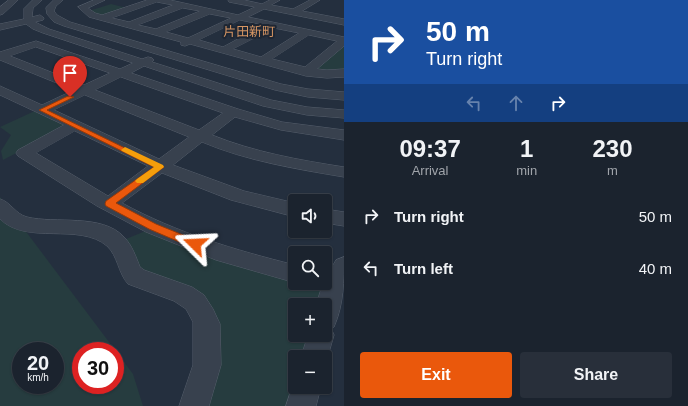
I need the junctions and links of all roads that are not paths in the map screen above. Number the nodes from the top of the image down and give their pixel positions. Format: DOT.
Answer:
graph roads {
  1 [pos="14,0"];
  2 [pos="38,0"];
  3 [pos="59,0"];
  4 [pos="97,0"];
  5 [pos="125,0"];
  6 [pos="155,0"];
  7 [pos="159,0"];
  8 [pos="195,0"];
  9 [pos="234,0"];
  10 [pos="276,0"];
  11 [pos="316,0"];
  12 [pos="140,5"];
  13 [pos="182,5"];
  14 [pos="263,6"];
  15 [pos="209,11"];
  16 [pos="0,12"];
  17 [pos="251,12"];
  18 [pos="294,12"];
  19 [pos="339,12"];
  20 [pos="64,13"];
  21 [pos="51,16"];
  22 [pos="239,17"];
  23 [pos="102,18"];
  24 [pos="328,19"];
  25 [pos="28,21"];
  26 [pos="344,22"];
  27 [pos="272,24"];
  28 [pos="129,25"];
  29 [pos="1,26"];
  30 [pos="344,31"];
  31 [pos="157,32"];
  32 [pos="307,32"];
  33 [pos="189,41"];
  34 [pos="344,41"];
  35 [pos="36,44"];
  36 [pos="224,50"];
  37 [pos="164,53"];
  38 [pos="0,56"];
  39 [pos="263,60"];
  40 [pos="143,63"];
  41 [pos="306,72"];
  42 [pos="121,73"];
  43 [pos="344,74"];
  44 [pos="0,90"];
  45 [pos="85,90"];
  46 [pos="344,96"];
  47 [pos="42,110"];
  48 [pos="233,112"];
  49 [pos="344,114"];
  50 [pos="75,126"];
  51 [pos="344,135"];
  52 [pos="201,137"];
  53 [pos="160,167"];
  54 [pos="344,172"];
  55 [pos="109,204"];
  56 [pos="0,205"];
  57 [pos="288,208"];
  58 [pos="332,217"];
  59 [pos="344,219"];
  60 [pos="288,272"];
  61 [pos="337,279"];
  62 [pos="331,298"];
  63 [pos="304,394"];
  64 [pos="194,406"];
  65 [pos="301,406"];
  1 -- 16 [label="street"];
  2 -- 25 [label="street"];
  3 -- 21 [label="street"];
  4 -- 23 [label="street"];
  5 -- 12 [label="street"];
  6 -- 12 [label="street"];
  7 -- 13 [label="street"];
  8 -- 17 [label="street"];
  9 -- 14 [label="street"];
  10 -- 14 [label="street"];
  11 -- 18 [label="street"];
  12 -- 23 [label="street"];
  13 -- 15 [label="street"];
  13 -- 28 [label="street"];
  14 -- 17 [label="street"];
  14 -- 18 [label="street"];
  15 -- 22 [label="street"];
  15 -- 31 [label="street"];
  17 -- 22 [label="street"];
  17 -- 30 [label="street"];
  18 -- 24 [label="street"];
  19 -- 24 [label="street"];
  20 -- 21 [label="street"];
  21 -- 25 [label="street"];
  21 -- 37 [label="street"];
  22 -- 27 [label="street"];
  22 -- 33 [label="street"];
  23 -- 28 [label="street"];
  24 -- 26 [label="street"];
  25 -- 29 [label="street"];
  25 -- 40 [label="street"];
  27 -- 32 [label="street"];
  27 -- 36 [label="street"];
  28 -- 31 [label="street"];
  29 -- 35 [label="street"];
  31 -- 33 [label="street"];
  32 -- 34 [label="street"];
  32 -- 39 [label="street"];
  33 -- 36 [label="street"];
  33 -- 37 [label="street"];
  34 -- 41 [label="street"];
  35 -- 38 [label="street"];
  35 -- 42 [label="street"];
  36 -- 39 [label="street"];
  37 -- 40 [label="street"];
  37 -- 46 [label="street"];
  38 -- 45 [label="street"];
  39 -- 41 [label="street"];
  40 -- 42 [label="street"];
  40 -- 49 [label="street"];
  41 -- 43 [label="street"];
  42 -- 45 [label="street"];
  42 -- 48 [label="street"];
  44 -- 47 [label="street"];
  45 -- 47 [label="street"];
  45 -- 52 [label="street"];
  47 -- 50 [label="street"];
  48 -- 51 [label="street"];
  48 -- 52 [label="street"];
  50 -- 53 [label="street"];
  50 -- 55 [label="street"];
  52 -- 53 [label="street"];
  52 -- 54 [label="street"];
  53 -- 55 [label="street"];
  53 -- 57 [label="street"];
  55 -- 60 [label="street"];
  56 -- 64 [label="street"];
  58 -- 59 [label="street"];
  61 -- 62 [label="street"];
  63 -- 65 [label="street"];
}
